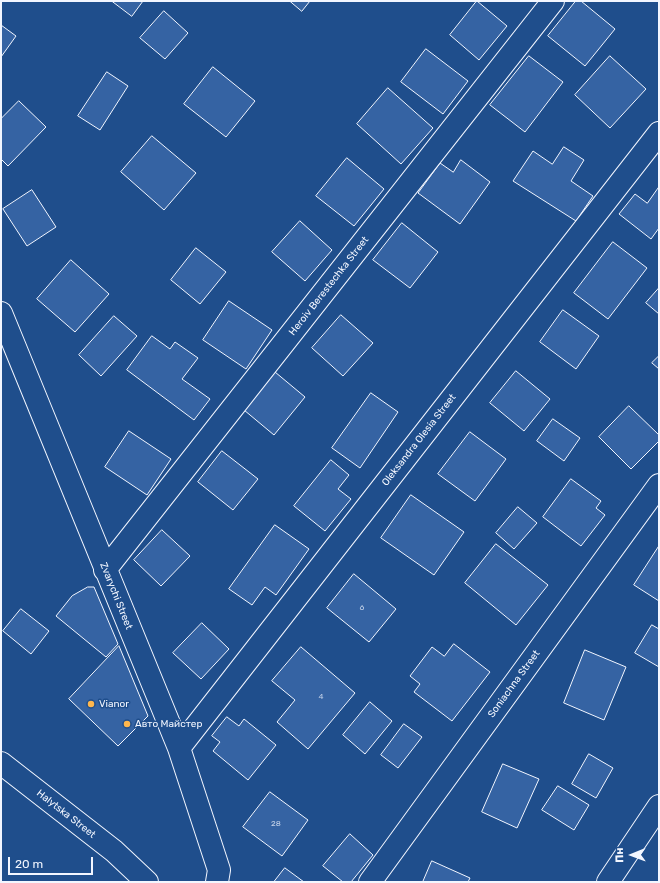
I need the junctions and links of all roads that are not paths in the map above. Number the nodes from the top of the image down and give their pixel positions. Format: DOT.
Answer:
graph roads {
  1 [pos="554,1"];
  2 [pos="659,132"];
  3 [pos="1,314"];
  4 [pos="659,485"];
  5 [pos="105,570"];
  6 [pos="179,748"];
  7 [pos="1,763"];
  8 [pos="659,806"];
  9 [pos="147,882"];
  10 [pos="217,882"];
  11 [pos="370,882"];
  12 [pos="608,882"];
  1 -- 5 [label="main road, Heroiv Berestechka Street"];
  2 -- 6 [label="main road, Oleksandra Olesia Street"];
  3 -- 5 [label="main road, Zvarychi Street"];
  4 -- 11 [label="main road, Soniachna Street"];
  5 -- 6 [label="main road, Zvarychi Street"];
  6 -- 10 [label="main road, Zvarychi Street"];
  7 -- 9 [label="main road, Halytska Street"];
  8 -- 12 [label="main road"];
}
